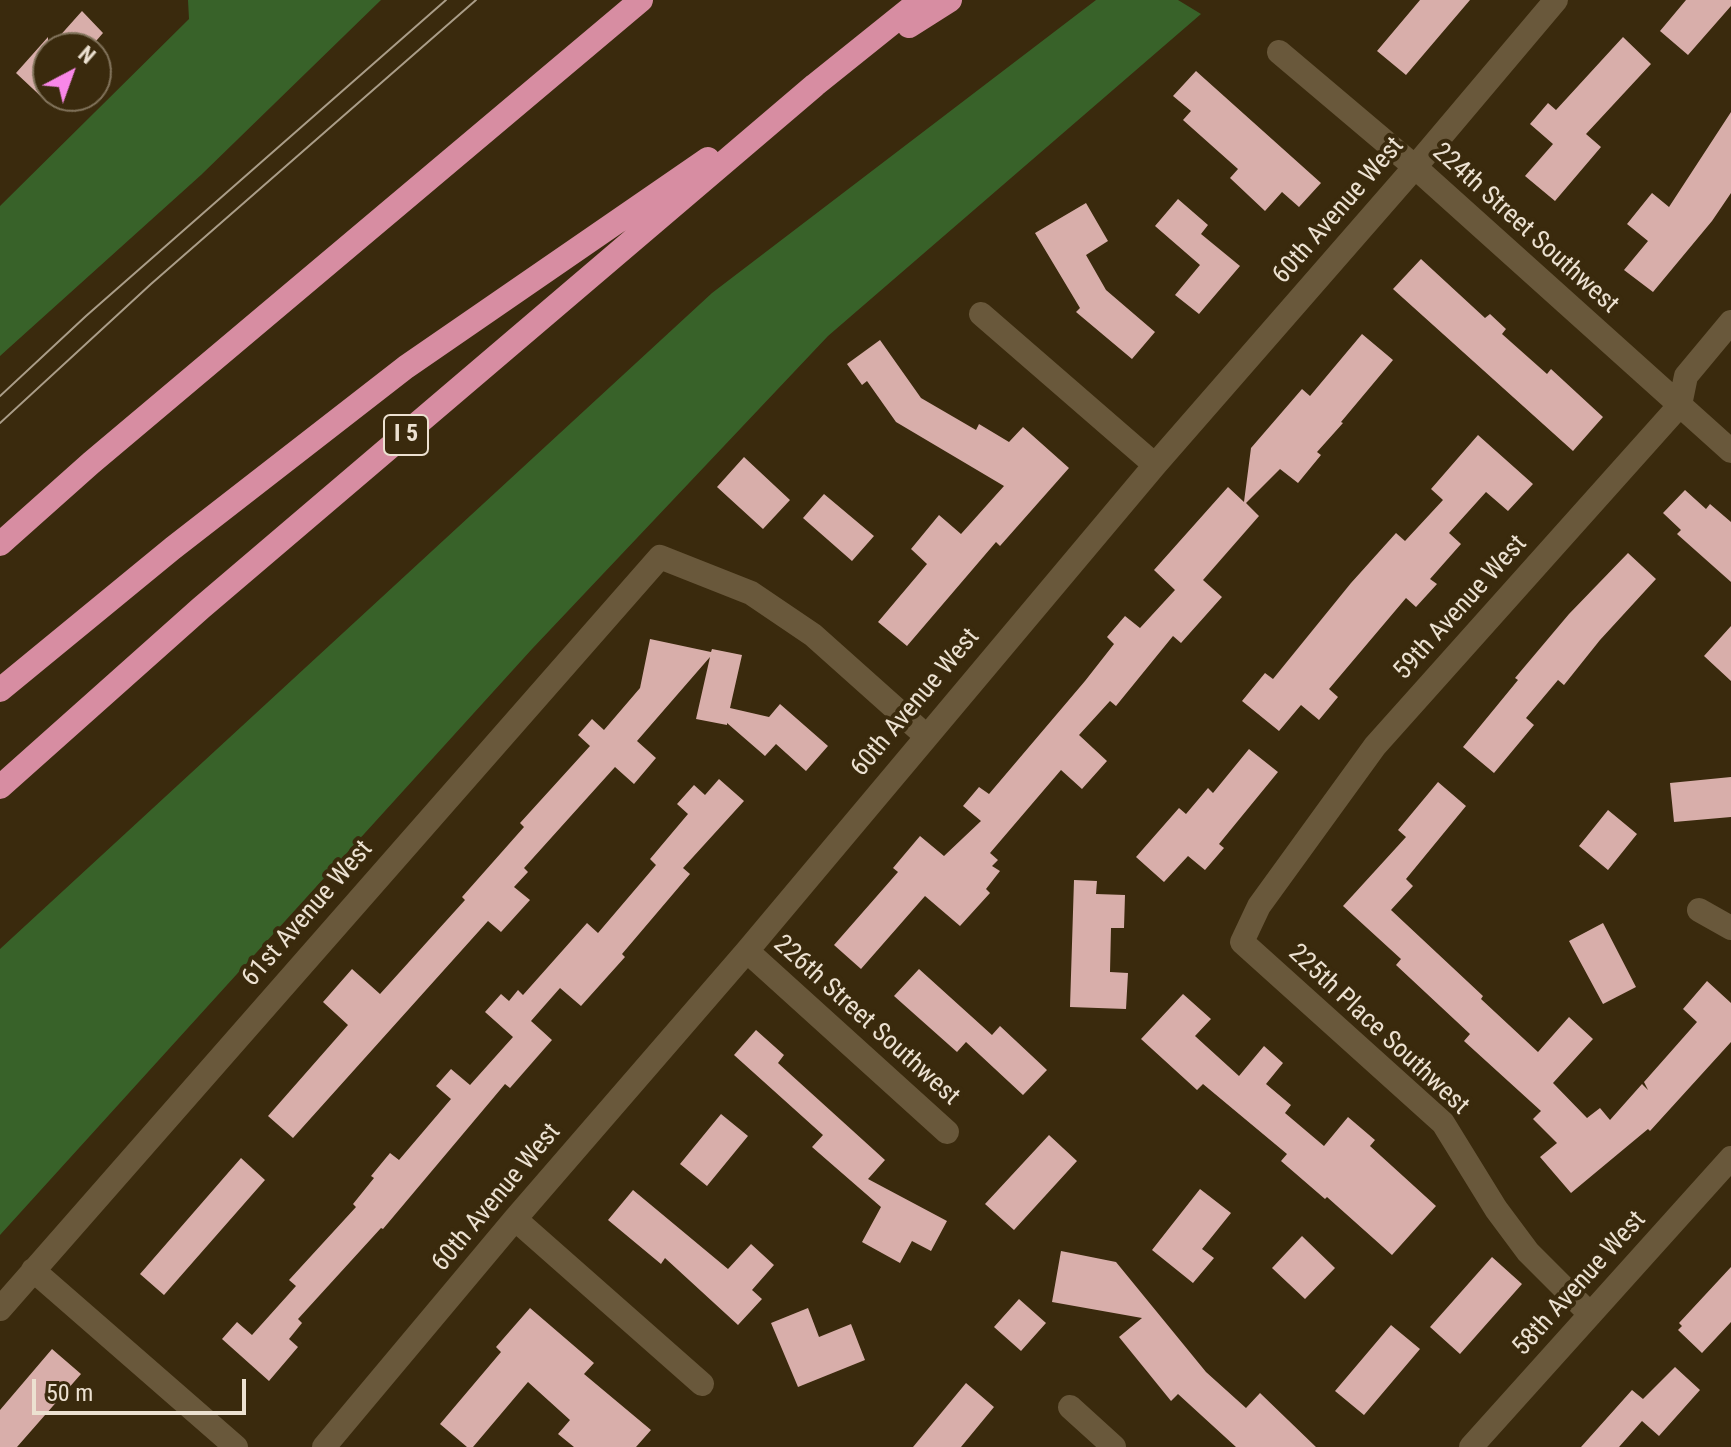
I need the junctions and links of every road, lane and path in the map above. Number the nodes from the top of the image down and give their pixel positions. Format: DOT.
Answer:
graph roads {
  1 [pos="921,0"];
  2 [pos="950,0"];
  3 [pos="1556,0"];
  4 [pos="639,1"];
  5 [pos="1279,52"];
  6 [pos="815,85"];
  7 [pos="1415,167"];
  8 [pos="981,314"];
  9 [pos="1731,322"];
  10 [pos="1680,405"];
  11 [pos="1731,451"];
  12 [pos="1155,465"];
  13 [pos="0,544"];
  14 [pos="0,690"];
  15 [pos="925,735"];
  16 [pos="0,787"];
  17 [pos="1699,910"];
  18 [pos="1731,928"];
  19 [pos="1242,942"];
  20 [pos="747,951"];
  21 [pos="947,1132"];
  22 [pos="1731,1158"];
  23 [pos="515,1219"];
  24 [pos="33,1270"];
  25 [pos="0,1309"];
  26 [pos="1590,1314"];
  27 [pos="702,1384"];
  28 [pos="1070,1407"];
  29 [pos="236,1447"];
  30 [pos="324,1447"];
  31 [pos="1114,1447"];
  32 [pos="1471,1447"];
  1 -- 6 [label="highway, I 5"];
  2 -- 6 [label="highway"];
  3 -- 7 [label="street, 60th Avenue West"];
  4 -- 13 [label="highway"];
  5 -- 7 [label="street, 224th Street Southwest"];
  6 -- 14 [label="highway"];
  6 -- 16 [label="highway, I 5"];
  7 -- 10 [label="street, 224th Street Southwest"];
  7 -- 12 [label="street, 60th Avenue West"];
  8 -- 12 [label="street"];
  9 -- 10 [label="street, 59th Avenue West"];
  10 -- 11 [label="street, 224th Street Southwest"];
  10 -- 19 [label="street, 59th Avenue West"];
  12 -- 15 [label="street, 60th Avenue West"];
  15 -- 20 [label="street, 60th Avenue West"];
  15 -- 24 [label="street, 61st Avenue West"];
  17 -- 18 [label="street"];
  19 -- 26 [label="street, 225th Place Southwest"];
  20 -- 21 [label="street, 226th Street Southwest"];
  20 -- 23 [label="street, 60th Avenue West"];
  22 -- 26 [label="street, 58th Avenue West"];
  23 -- 27 [label="street"];
  23 -- 30 [label="street, 60th Avenue West"];
  24 -- 25 [label="street, 61st Avenue West"];
  24 -- 29 [label="street"];
  26 -- 32 [label="street, 58th Avenue West"];
  28 -- 31 [label="street"];
}
